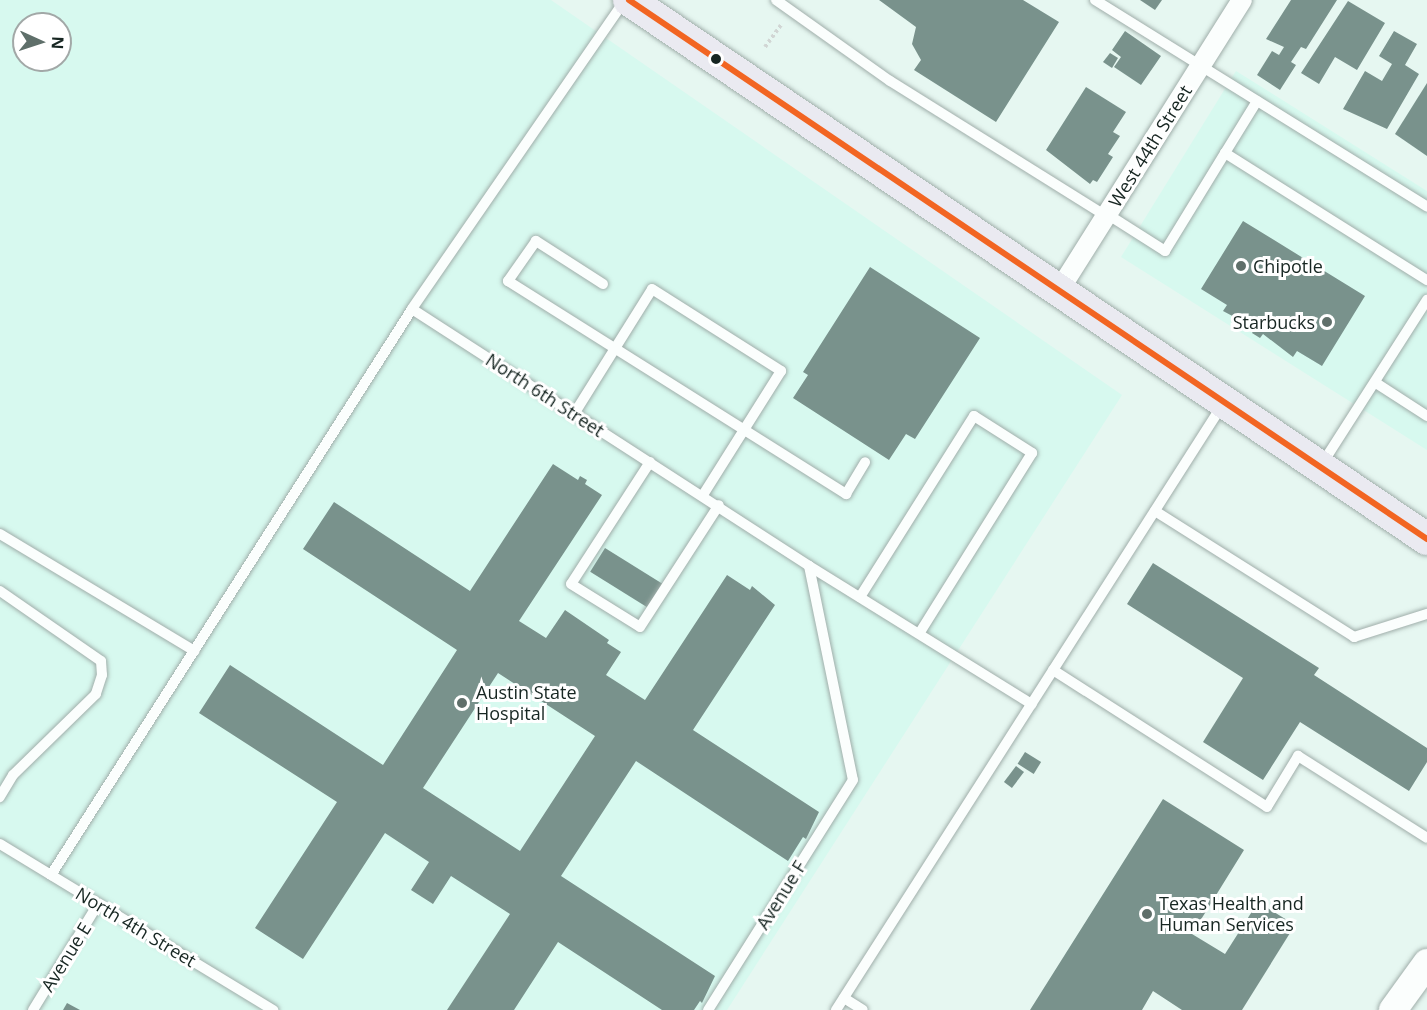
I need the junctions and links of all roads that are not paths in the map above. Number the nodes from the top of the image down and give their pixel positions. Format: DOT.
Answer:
graph roads {
  1 [pos="630,0"];
  2 [pos="776,0"];
  3 [pos="1095,0"];
  4 [pos="1242,0"];
  5 [pos="1201,66"];
  6 [pos="1257,101"];
  7 [pos="1225,153"];
  8 [pos="1427,207"];
  9 [pos="1107,215"];
  10 [pos="1427,280"];
  11 [pos="603,284"];
  12 [pos="1058,292"];
  13 [pos="1427,300"];
  14 [pos="412,309"];
  15 [pos="616,348"];
  16 [pos="1376,383"];
  17 [pos="1224,404"];
  18 [pos="574,414"];
  19 [pos="1427,416"];
  20 [pos="744,430"];
  21 [pos="650,462"];
  22 [pos="865,462"];
  23 [pos="1320,468"];
  24 [pos="703,495"];
  25 [pos="719,506"];
  26 [pos="1155,511"];
  27 [pos="0,534"];
  28 [pos="1427,539"];
  29 [pos="809,566"];
  30 [pos="0,591"];
  31 [pos="860,597"];
  32 [pos="1427,614"];
  33 [pos="919,634"];
  34 [pos="195,651"];
  35 [pos="1053,670"];
  36 [pos="1032,704"];
  37 [pos="0,797"];
  38 [pos="1427,838"];
  39 [pos="0,844"];
  40 [pos="51,875"];
  41 [pos="98,904"];
  42 [pos="1427,963"];
  43 [pos="844,998"];
  44 [pos="33,1010"];
  45 [pos="273,1010"];
  46 [pos="708,1010"];
  47 [pos="836,1010"];
  48 [pos="863,1010"];
  49 [pos="1393,1010"];
  1 -- 12 [label="main road"];
  1 -- 14 [label="lane"];
  2 -- 9 [label="lane"];
  3 -- 5 [label="lane"];
  4 -- 5 [label="street, West 44th Street"];
  5 -- 6 [label="lane"];
  5 -- 9 [label="street, West 44th Street"];
  6 -- 7 [label="lane"];
  6 -- 8 [label="lane"];
  7 -- 9 [label="lane"];
  7 -- 10 [label="lane"];
  9 -- 12 [label="street, West 44th Street"];
  11 -- 15 [label="lane"];
  12 -- 17 [label="main road"];
  13 -- 16 [label="lane"];
  14 -- 18 [label="lane, North 6th Street"];
  14 -- 34 [label="lane"];
  15 -- 18 [label="lane"];
  15 -- 20 [label="lane"];
  15 -- 20 [label="lane"];
  16 -- 19 [label="lane"];
  16 -- 23 [label="lane"];
  17 -- 23 [label="main road"];
  17 -- 26 [label="lane"];
  18 -- 21 [label="lane, North 6th Street"];
  20 -- 22 [label="lane"];
  20 -- 24 [label="lane"];
  21 -- 24 [label="lane, North 6th Street"];
  21 -- 25 [label="lane"];
  23 -- 28 [label="main road"];
  24 -- 25 [label="lane, North 6th Street"];
  25 -- 29 [label="lane, North 6th Street"];
  26 -- 32 [label="lane"];
  26 -- 35 [label="lane"];
  27 -- 34 [label="lane"];
  29 -- 31 [label="lane, North 6th Street"];
  29 -- 46 [label="lane, Avenue F"];
  30 -- 37 [label="lane"];
  31 -- 33 [label="lane, North 6th Street"];
  31 -- 33 [label="lane"];
  33 -- 36 [label="lane, North 6th Street"];
  34 -- 40 [label="lane"];
  35 -- 36 [label="lane"];
  35 -- 38 [label="lane"];
  36 -- 43 [label="lane"];
  39 -- 40 [label="lane, North 4th Street"];
  40 -- 41 [label="lane, North 4th Street"];
  41 -- 44 [label="lane, Avenue E"];
  41 -- 45 [label="lane, North 4th Street"];
  42 -- 49 [label="main road"];
  43 -- 47 [label="lane"];
  43 -- 48 [label="lane"];
}
